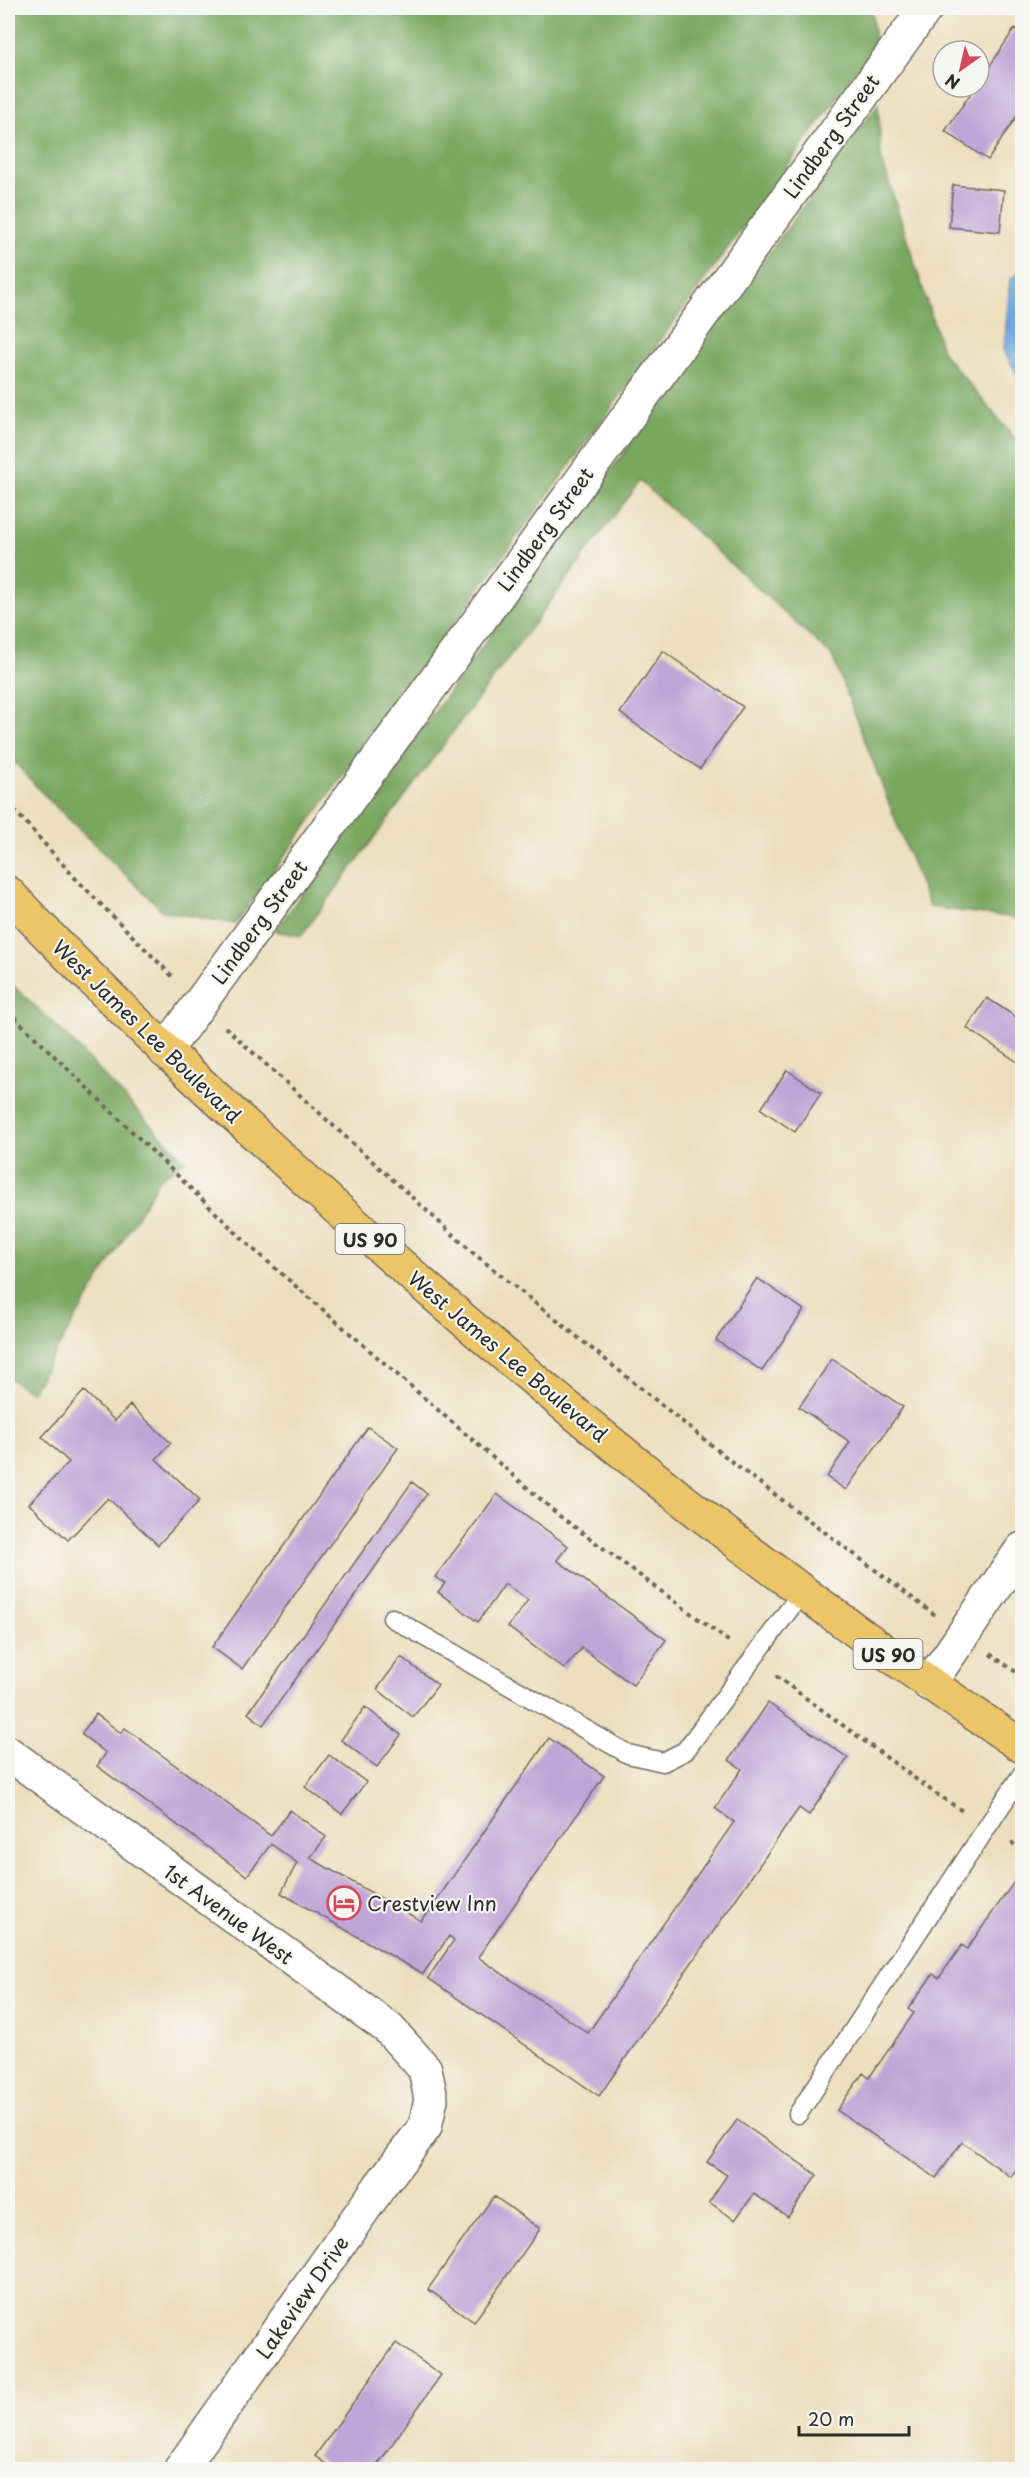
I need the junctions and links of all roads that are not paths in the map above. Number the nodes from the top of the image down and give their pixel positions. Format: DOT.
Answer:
graph roads {
  1 [pos="926,8"];
  2 [pos="8,892"];
  3 [pos="165,1051"];
  4 [pos="1023,1549"];
  5 [pos="802,1592"];
  6 [pos="392,1618"];
  7 [pos="929,1684"];
  8 [pos="1023,1746"];
  9 [pos="8,1753"];
  10 [pos="1023,1774"];
  11 [pos="798,2114"];
  12 [pos="425,2127"];
  13 [pos="180,2469"];
  1 -- 3 [label="street, Lindberg Street"];
  2 -- 3 [label="main road, West James Lee Boulevard / US 90"];
  3 -- 5 [label="main road, West James Lee Boulevard / US 90"];
  4 -- 7 [label="street"];
  5 -- 6 [label="lane"];
  5 -- 7 [label="main road, West James Lee Boulevard / US 90"];
  7 -- 8 [label="main road, West James Lee Boulevard / US 90"];
  9 -- 12 [label="street, 1st Avenue West"];
  10 -- 11 [label="lane"];
  12 -- 13 [label="street, Lakeview Drive"];
}
